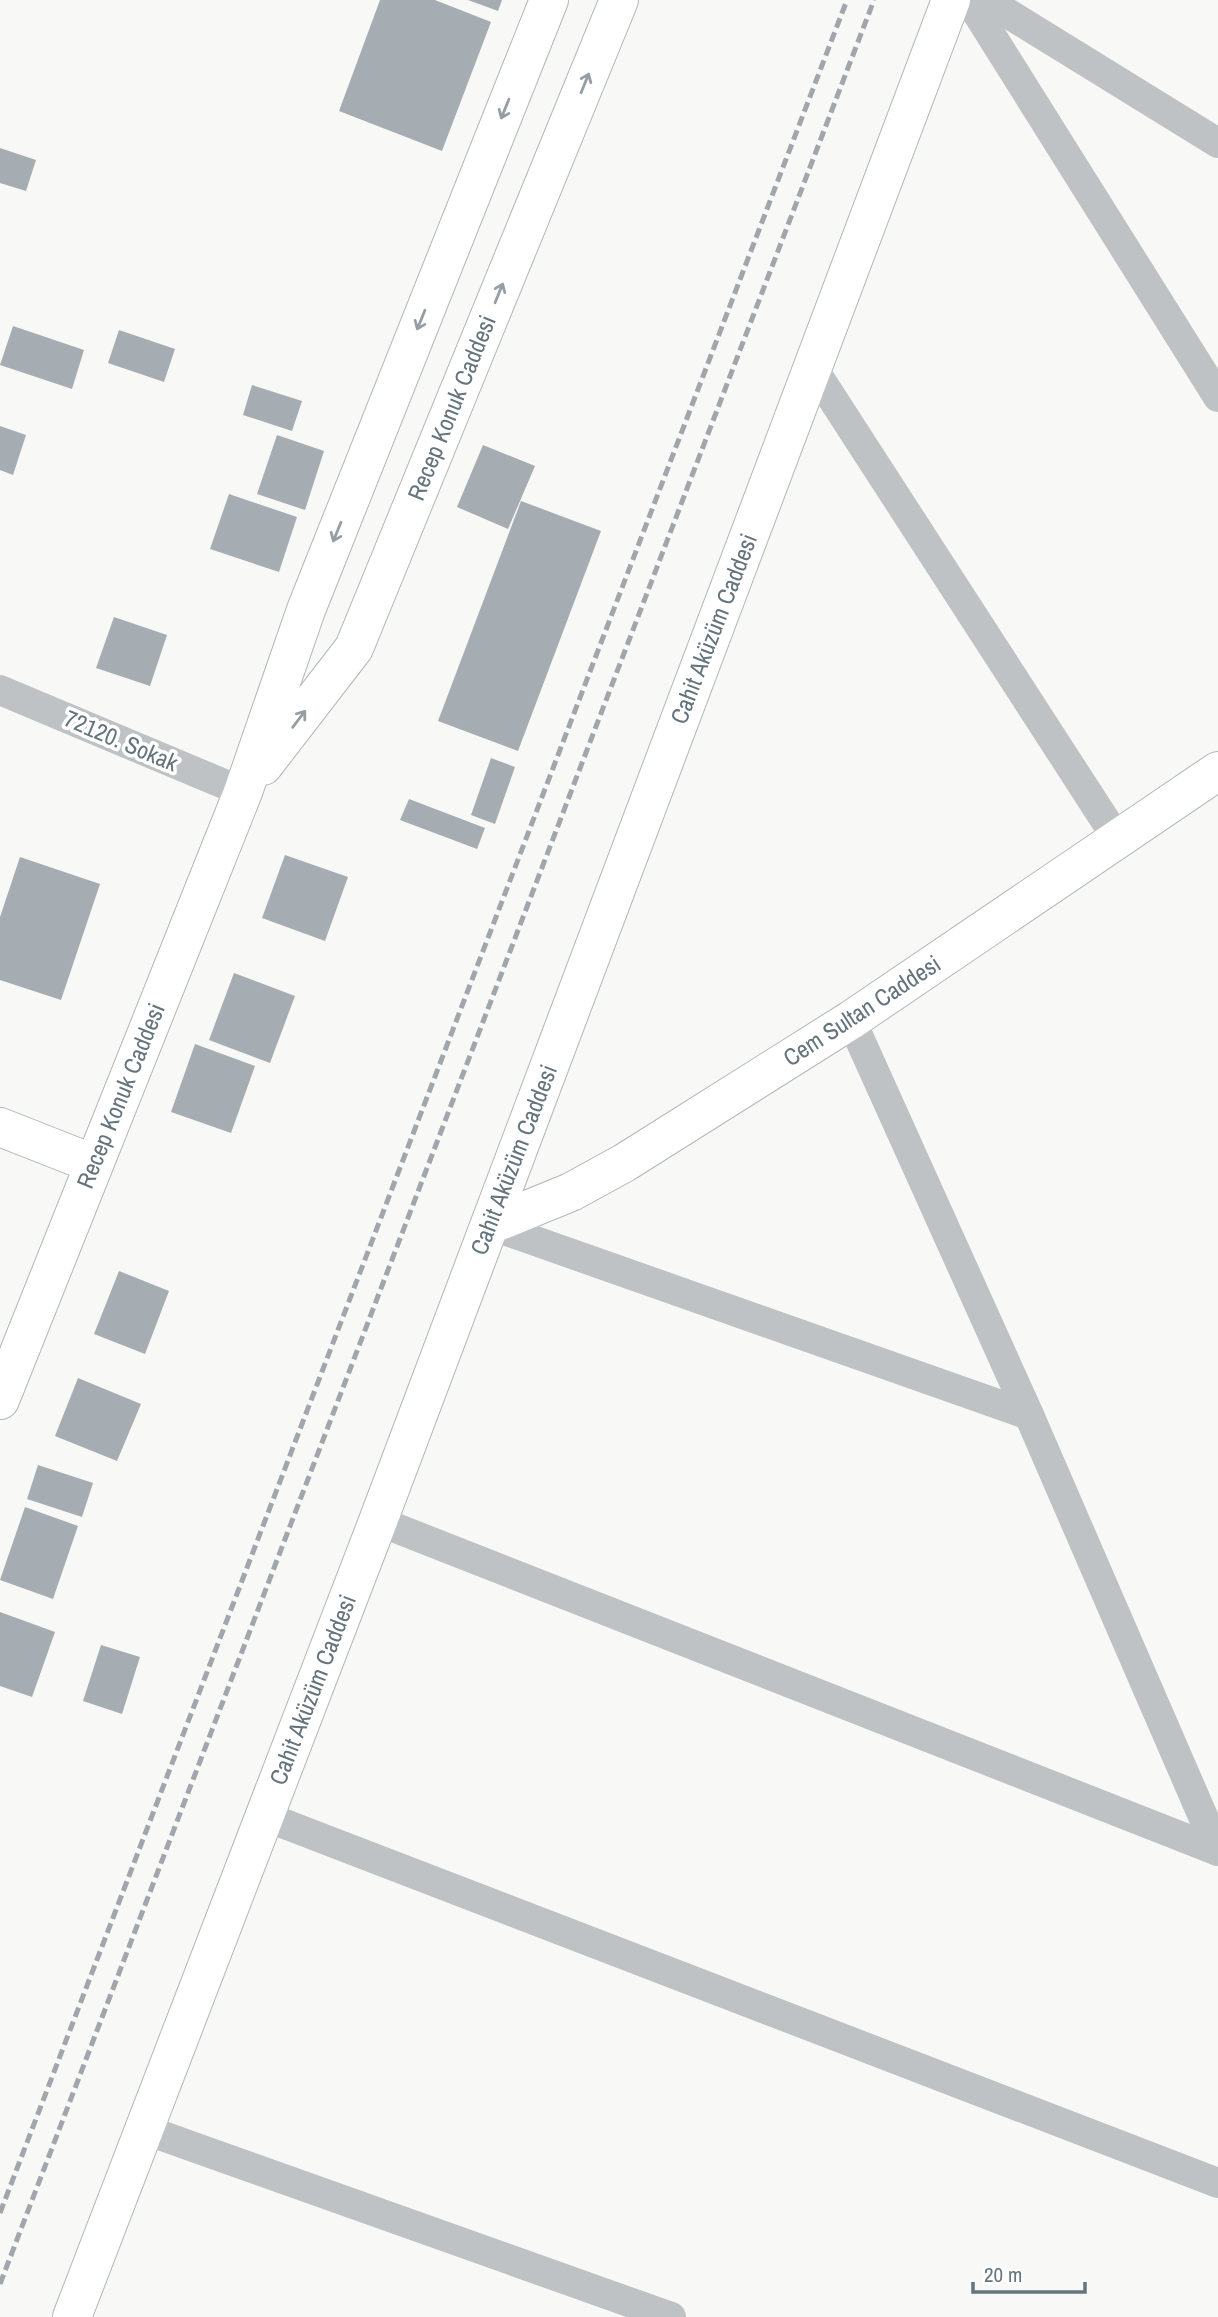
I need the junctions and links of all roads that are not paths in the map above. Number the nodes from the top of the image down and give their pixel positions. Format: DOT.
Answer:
graph roads {
  1 [pos="549,0"];
  2 [pos="619,0"];
  3 [pos="951,0"];
  4 [pos="969,0"];
  5 [pos="986,0"];
  6 [pos="1218,143"];
  7 [pos="812,367"];
  8 [pos="1218,397"];
  9 [pos="0,690"];
  10 [pos="1218,771"];
  11 [pos="243,792"];
  12 [pos="1118,840"];
  13 [pos="851,1020"];
  14 [pos="0,1127"];
  15 [pos="94,1164"];
  16 [pos="490,1225"];
  17 [pos="0,1400"];
  18 [pos="1029,1415"];
  19 [pos="378,1521"];
  20 [pos="264,1816"];
  21 [pos="1218,1851"];
  22 [pos="143,2129"];
  23 [pos="1218,2183"];
  24 [pos="72,2317"];
  25 [pos="671,2317"];
  1 -- 11 [label="street, Recep Konuk Caddesi, one-way"];
  11 -- 2 [label="street, Recep Konuk Caddesi, one-way"];
  3 -- 7 [label="street, Cahit Aküzüm Caddesi"];
  4 -- 8 [label="street"];
  5 -- 6 [label="street"];
  7 -- 12 [label="street"];
  7 -- 16 [label="street, Cahit Aküzüm Caddesi"];
  9 -- 11 [label="street, 72120. Sokak"];
  10 -- 12 [label="street, Cem Sultan Caddesi"];
  11 -- 15 [label="street, Recep Konuk Caddesi"];
  12 -- 13 [label="street, Cem Sultan Caddesi"];
  13 -- 16 [label="street, Cem Sultan Caddesi"];
  13 -- 18 [label="street"];
  14 -- 15 [label="street"];
  15 -- 17 [label="street, Recep Konuk Caddesi"];
  16 -- 18 [label="street"];
  16 -- 19 [label="street, Cahit Aküzüm Caddesi"];
  18 -- 21 [label="street"];
  19 -- 20 [label="street, Cahit Aküzüm Caddesi"];
  19 -- 21 [label="street"];
  20 -- 22 [label="street, Cahit Aküzüm Caddesi"];
  20 -- 23 [label="street"];
  22 -- 24 [label="street, Cahit Aküzüm Caddesi"];
  22 -- 25 [label="street"];
}
